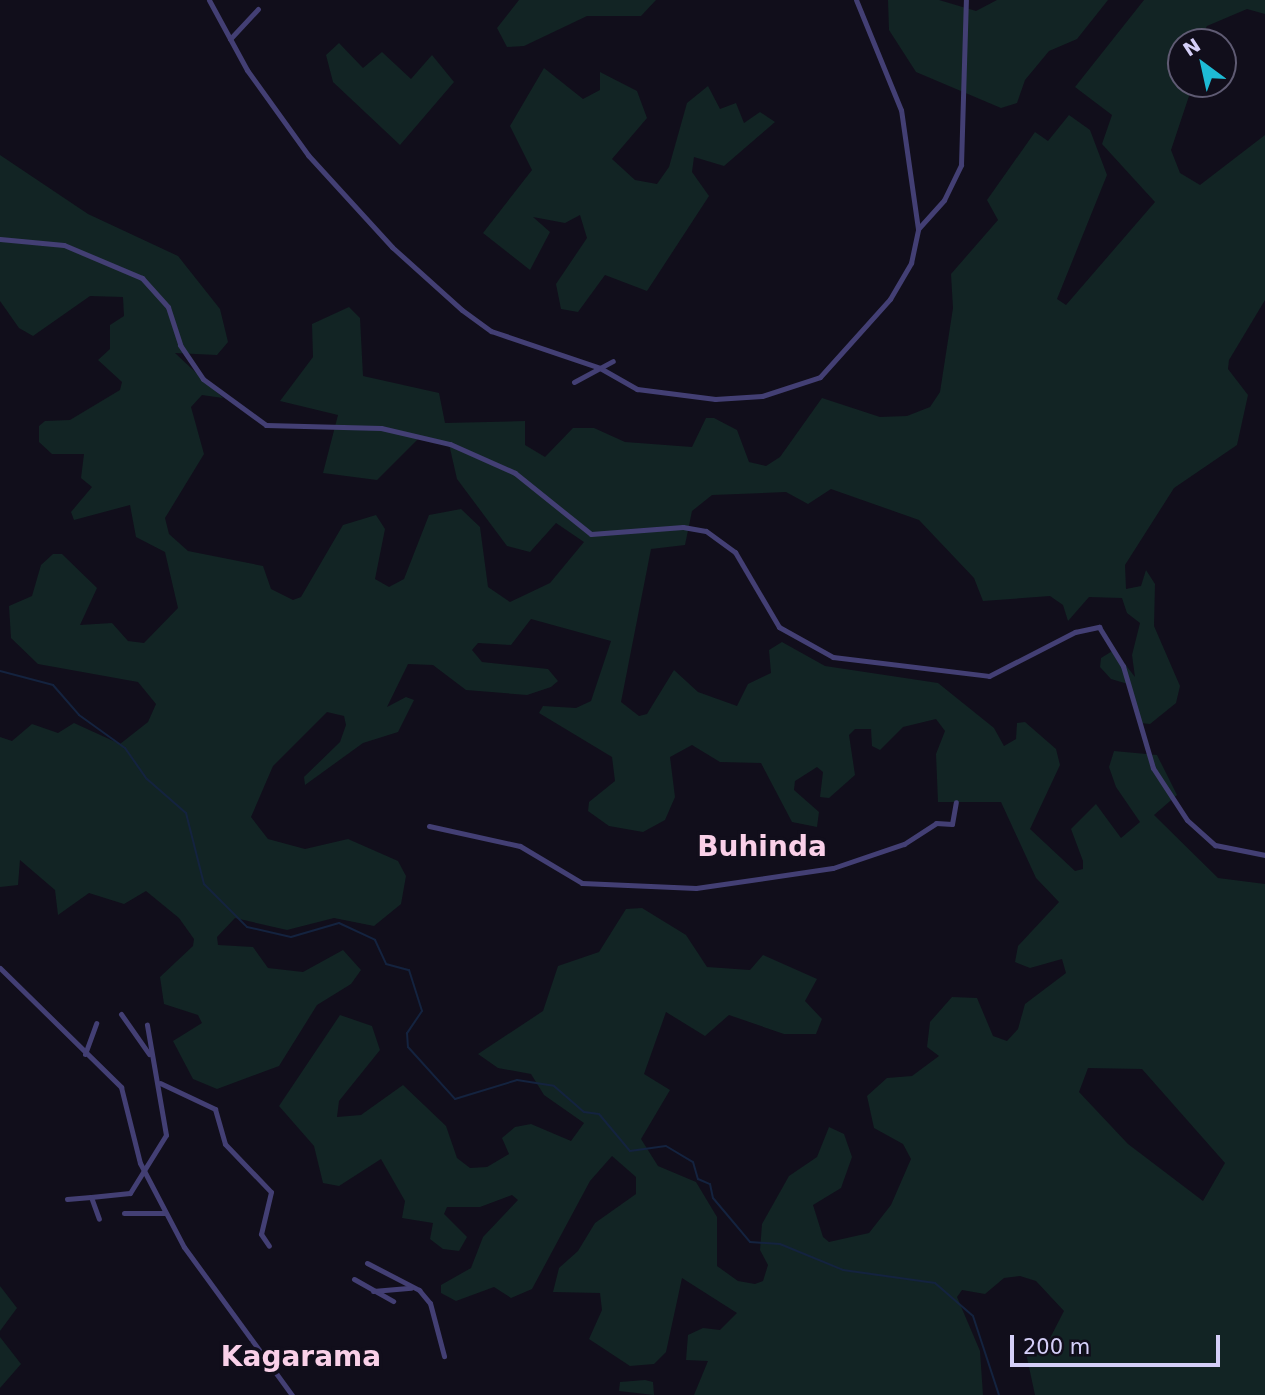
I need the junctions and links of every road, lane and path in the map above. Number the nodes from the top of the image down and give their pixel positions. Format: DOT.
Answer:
graph roads {
  1 [pos="209,0"];
  2 [pos="856,0"];
  3 [pos="966,0"];
  4 [pos="258,9"];
  5 [pos="230,39"];
  6 [pos="918,229"];
  7 [pos="0,239"];
  8 [pos="612,361"];
  9 [pos="600,368"];
  10 [pos="574,382"];
  11 [pos="956,802"];
  12 [pos="429,825"];
  13 [pos="1265,855"];
  14 [pos="0,968"];
  15 [pos="121,1014"];
  16 [pos="96,1024"];
  17 [pos="147,1025"];
  18 [pos="85,1054"];
  19 [pos="152,1059"];
  20 [pos="160,1083"];
  21 [pos="146,1176"];
  22 [pos="91,1197"];
  23 [pos="67,1199"];
  24 [pos="124,1213"];
  25 [pos="165,1213"];
  26 [pos="99,1219"];
  27 [pos="269,1246"];
  28 [pos="367,1263"];
  29 [pos="354,1279"];
  30 [pos="419,1290"];
  31 [pos="373,1292"];
  32 [pos="393,1301"];
  33 [pos="444,1356"];
  34 [pos="292,1395"];
  1 -- 5 [label="street"];
  2 -- 6 [label="street"];
  3 -- 6 [label="street"];
  4 -- 5 [label="street"];
  5 -- 9 [label="street"];
  6 -- 9 [label="street"];
  7 -- 13 [label="street"];
  8 -- 9 [label="street"];
  9 -- 10 [label="street"];
  11 -- 12 [label="street"];
  14 -- 18 [label="street"];
  15 -- 19 [label="street"];
  16 -- 18 [label="street"];
  17 -- 19 [label="street"];
  18 -- 21 [label="street"];
  19 -- 20 [label="street"];
  20 -- 21 [label="street"];
  20 -- 27 [label="street"];
  21 -- 22 [label="street"];
  21 -- 25 [label="street"];
  22 -- 23 [label="street"];
  22 -- 26 [label="street"];
  24 -- 25 [label="street"];
  25 -- 34 [label="street"];
  28 -- 30 [label="street"];
  29 -- 31 [label="street"];
  30 -- 31 [label="street"];
  30 -- 33 [label="street"];
  31 -- 32 [label="street"];
}
